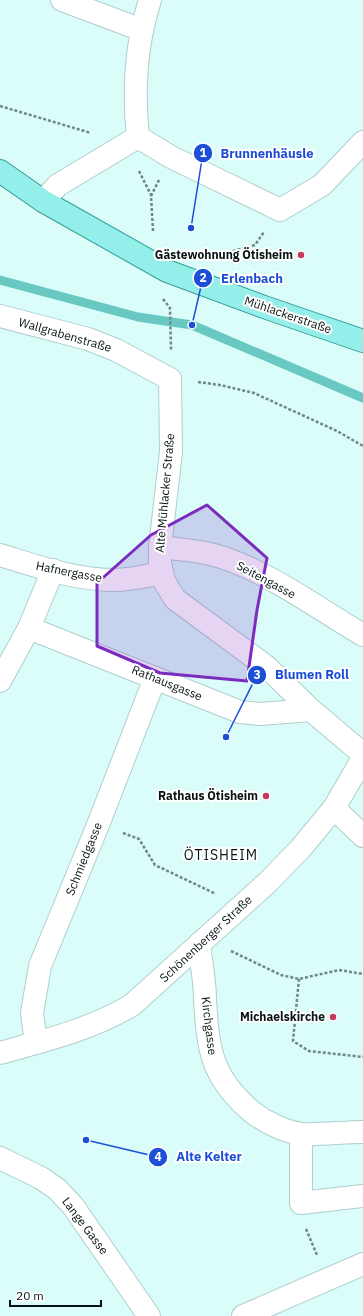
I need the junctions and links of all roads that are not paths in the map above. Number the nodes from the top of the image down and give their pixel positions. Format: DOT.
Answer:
graph roads {
  1 [pos="62,0"];
  2 [pos="150,0"];
  3 [pos="142,30"];
  4 [pos="138,137"];
  5 [pos="363,142"];
  6 [pos="0,171"];
  7 [pos="43,201"];
  8 [pos="0,316"];
  9 [pos="363,341"];
  10 [pos="170,379"];
  11 [pos="160,547"];
  12 [pos="0,555"];
  13 [pos="52,570"];
  14 [pos="162,573"];
  15 [pos="29,628"];
  16 [pos="363,636"];
  17 [pos="155,678"];
  18 [pos="0,681"];
  19 [pos="311,710"];
  20 [pos="363,754"];
  21 [pos="363,758"];
  22 [pos="334,808"];
  23 [pos="363,836"];
  24 [pos="202,941"];
  25 [pos="36,1043"];
  26 [pos="0,1053"];
  27 [pos="363,1132"];
  28 [pos="301,1134"];
  29 [pos="0,1158"];
  30 [pos="363,1196"];
  31 [pos="363,1264"];
  32 [pos="149,1316"];
  33 [pos="243,1316"];
  1 -- 3 [label="street"];
  2 -- 3 [label="street"];
  3 -- 4 [label="street"];
  4 -- 5 [label="street"];
  4 -- 7 [label="street"];
  6 -- 7 [label="main road, Mühlackerstraße"];
  7 -- 9 [label="main road, Mühlackerstraße"];
  8 -- 10 [label="street, Wallgrabenstraße"];
  10 -- 11 [label="street, Alte Mühlacker Straße"];
  11 -- 14 [label="street, Alte Mühlacker Straße"];
  11 -- 16 [label="street, Seitengasse"];
  12 -- 13 [label="street, Hafnergasse"];
  13 -- 14 [label="street, Hafnergasse"];
  13 -- 15 [label="street"];
  14 -- 19 [label="street, Alte Mühlacker Straße"];
  15 -- 17 [label="street, Rathausgasse"];
  15 -- 18 [label="street"];
  17 -- 19 [label="street, Rathausgasse"];
  17 -- 25 [label="street, Schmiedgasse"];
  19 -- 20 [label="street, Alte Mühlacker Straße"];
  21 -- 22 [label="street, Schönenberger Straße"];
  22 -- 23 [label="street"];
  22 -- 24 [label="street, Schönenberger Straße"];
  24 -- 25 [label="street, Schönenberger Straße"];
  24 -- 28 [label="street, Kirchgasse"];
  25 -- 26 [label="street, Schönenberger Straße"];
  27 -- 28 [label="street, Kirchgasse"];
  28 -- 30 [label="street"];
  29 -- 32 [label="street, Lange Gasse"];
  31 -- 33 [label="street"];
}
